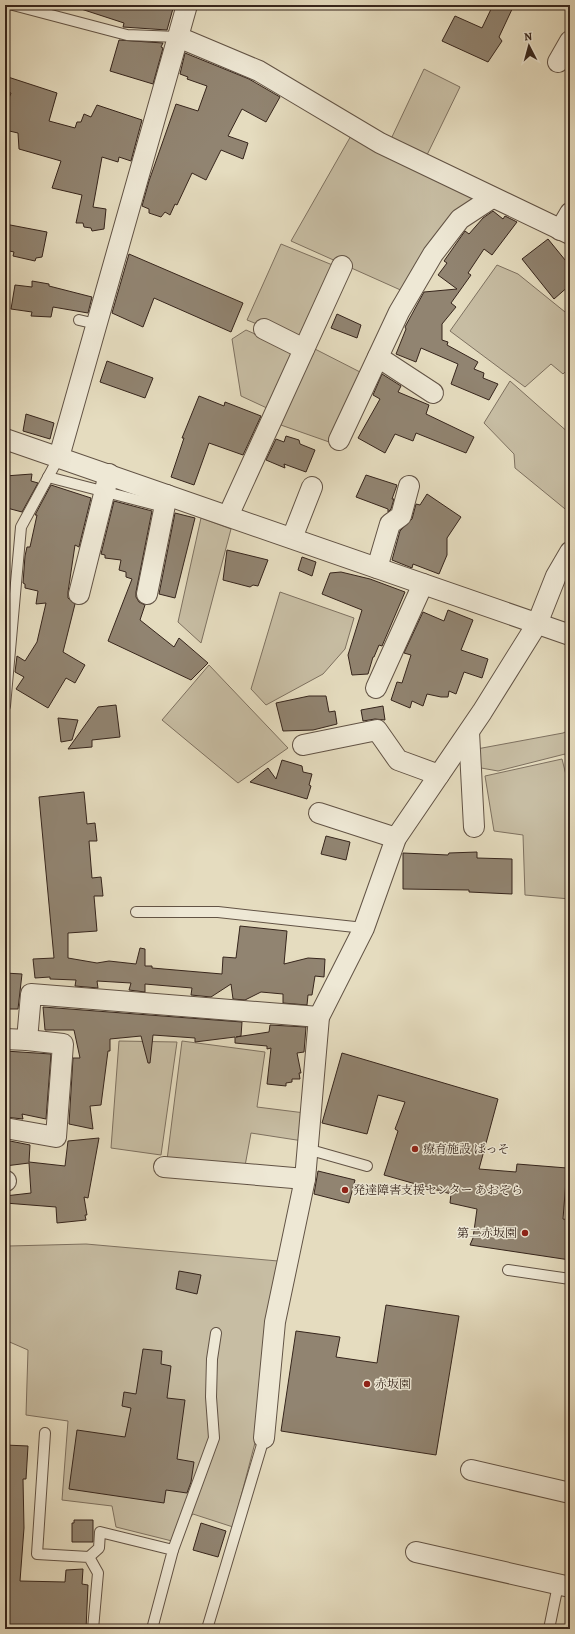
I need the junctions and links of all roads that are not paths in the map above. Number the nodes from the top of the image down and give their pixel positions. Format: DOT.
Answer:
graph roads {
  1 [pos="13,5"];
  2 [pos="187,5"];
  3 [pos="178,37"];
  4 [pos="570,41"];
  5 [pos="558,62"];
  6 [pos="492,198"];
  7 [pos="567,226"];
  8 [pos="342,266"];
  9 [pos="264,329"];
  10 [pos="304,348"];
  11 [pos="378,357"];
  12 [pos="432,392"];
  13 [pos="5,439"];
  14 [pos="339,440"];
  15 [pos="59,457"];
  16 [pos="48,477"];
  17 [pos="107,483"];
  18 [pos="409,486"];
  19 [pos="312,487"];
  20 [pos="166,501"];
  21 [pos="228,516"];
  22 [pos="292,538"];
  23 [pos="570,552"];
  24 [pos="377,568"];
  25 [pos="423,584"];
  26 [pos="80,594"];
  27 [pos="147,594"];
  28 [pos="8,615"];
  29 [pos="537,624"];
  30 [pos="570,635"];
  31 [pos="376,688"];
  32 [pos="5,706"];
  33 [pos="468,732"];
  34 [pos="303,745"];
  35 [pos="439,775"];
  36 [pos="319,814"];
  37 [pos="474,827"];
  38 [pos="396,838"];
  39 [pos="136,912"];
  40 [pos="364,928"];
  41 [pos="319,1017"];
  42 [pos="5,1039"];
  43 [pos="27,1040"];
  44 [pos="5,1128"];
  45 [pos="307,1150"];
  46 [pos="164,1166"];
  47 [pos="367,1166"];
  48 [pos="305,1179"];
  49 [pos="508,1270"];
  50 [pos="570,1279"];
  51 [pos="216,1332"];
  52 [pos="45,1433"];
  53 [pos="264,1438"];
  54 [pos="471,1470"];
  55 [pos="570,1493"];
  56 [pos="173,1550"];
  57 [pos="416,1552"];
  58 [pos="89,1557"];
  59 [pos="564,1586"];
  60 [pos="93,1629"];
  61 [pos="152,1629"];
  62 [pos="207,1629"];
  63 [pos="549,1629"];
  1 -- 3 [label="lane"];
  2 -- 3 [label="street"];
  3 -- 6 [label="street"];
  3 -- 15 [label="street"];
  4 -- 5 [label="street"];
  6 -- 7 [label="street"];
  6 -- 11 [label="street"];
  8 -- 10 [label="street"];
  9 -- 10 [label="street"];
  10 -- 21 [label="street"];
  11 -- 12 [label="street"];
  11 -- 14 [label="street"];
  13 -- 15 [label="street"];
  15 -- 16 [label="lane"];
  15 -- 17 [label="street"];
  16 -- 17 [label="lane"];
  16 -- 28 [label="lane"];
  17 -- 20 [label="street"];
  17 -- 26 [label="street"];
  18 -- 24 [label="street"];
  19 -- 22 [label="street"];
  20 -- 21 [label="street"];
  20 -- 27 [label="street"];
  21 -- 22 [label="street"];
  22 -- 24 [label="street"];
  23 -- 29 [label="street"];
  24 -- 25 [label="street"];
  25 -- 29 [label="street"];
  25 -- 31 [label="street"];
  28 -- 32 [label="lane"];
  29 -- 30 [label="street"];
  29 -- 33 [label="street"];
  33 -- 35 [label="street"];
  33 -- 37 [label="street"];
  34 -- 35 [label="street"];
  35 -- 38 [label="street"];
  36 -- 38 [label="street"];
  38 -- 40 [label="street"];
  39 -- 40 [label="lane"];
  40 -- 41 [label="street"];
  41 -- 43 [label="street"];
  41 -- 45 [label="street"];
  42 -- 43 [label="street"];
  43 -- 44 [label="street"];
  45 -- 47 [label="lane"];
  45 -- 48 [label="street"];
  46 -- 48 [label="street"];
  48 -- 53 [label="street"];
  49 -- 50 [label="lane"];
  51 -- 56 [label="lane"];
  52 -- 58 [label="lane"];
  53 -- 62 [label="lane"];
  54 -- 55 [label="street"];
  56 -- 58 [label="lane"];
  56 -- 61 [label="lane"];
  57 -- 59 [label="street"];
  58 -- 60 [label="lane"];
  59 -- 63 [label="lane"];
}
